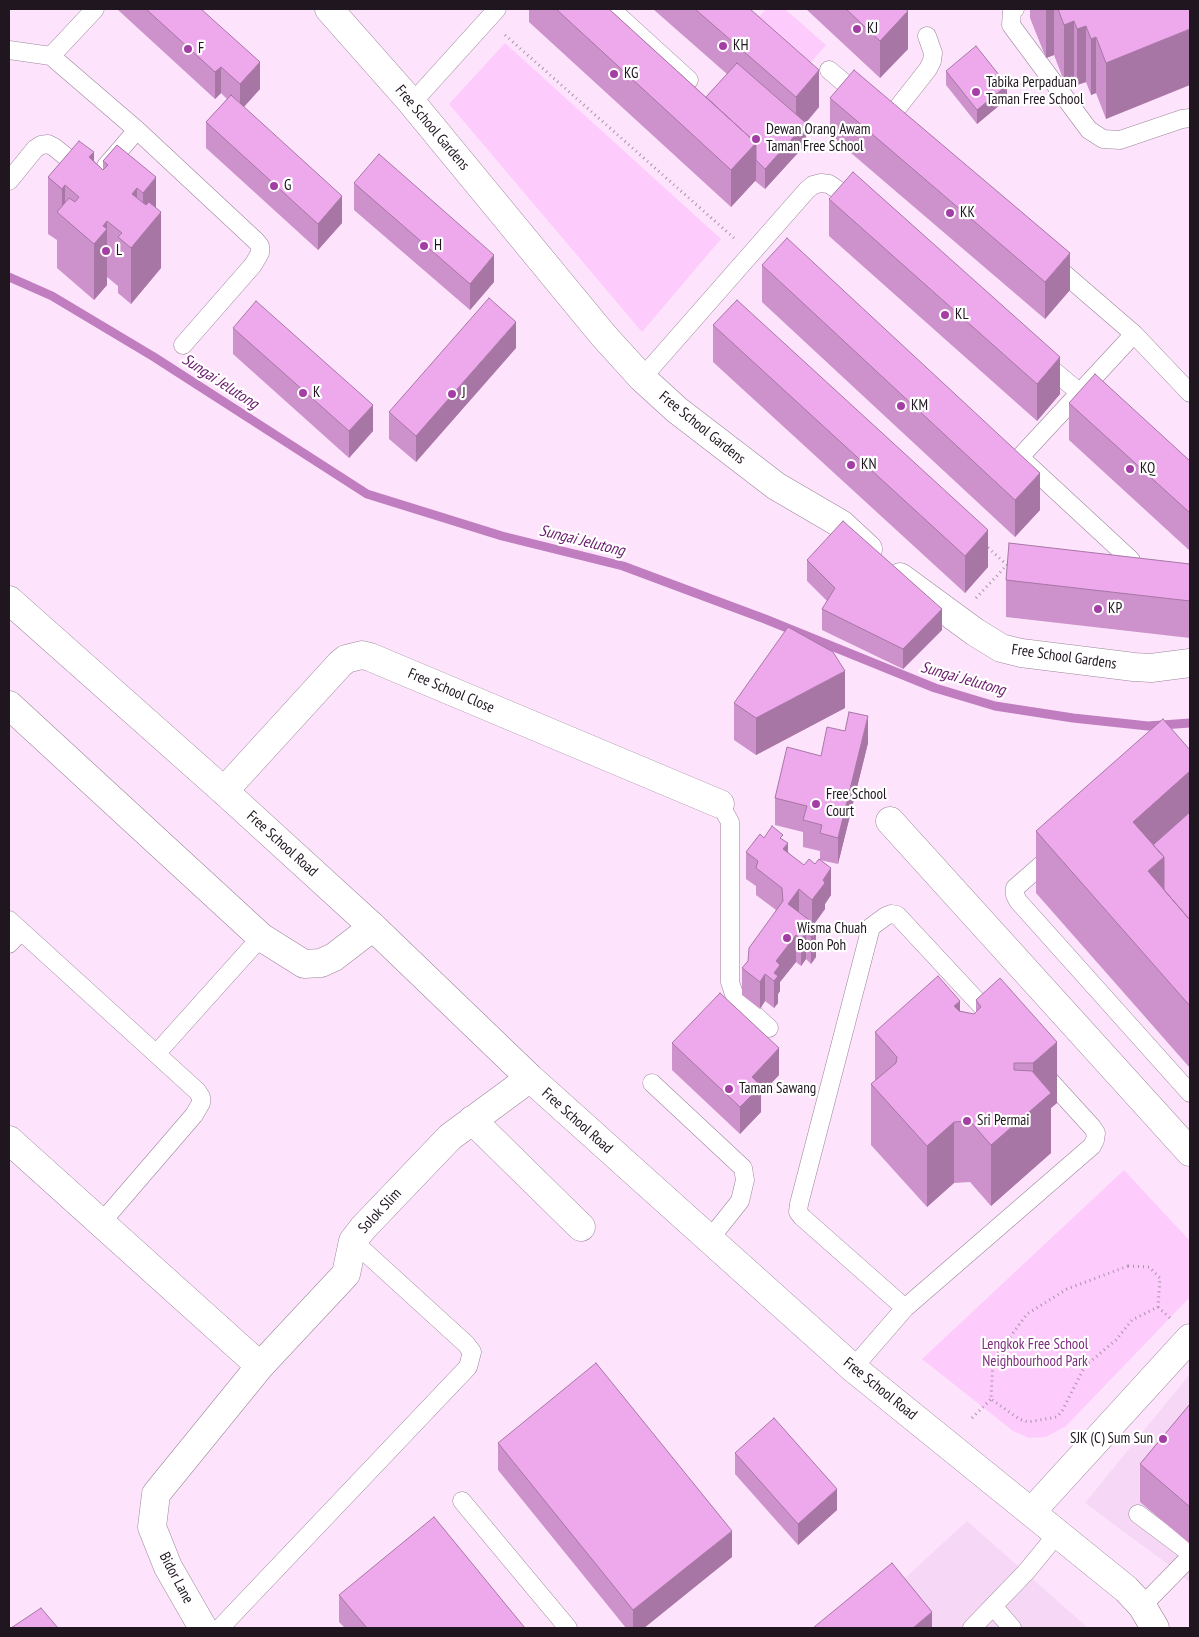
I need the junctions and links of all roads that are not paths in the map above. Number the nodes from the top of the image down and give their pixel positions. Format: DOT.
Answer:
graph roads {
  1 [pos="95,9"];
  2 [pos="329,9"];
  3 [pos="611,9"];
  4 [pos="1015,9"];
  5 [pos="492,14"];
  6 [pos="927,36"];
  7 [pos="9,50"];
  8 [pos="51,56"];
  9 [pos="829,70"];
  10 [pos="689,80"];
  11 [pos="412,103"];
  12 [pos="1190,118"];
  13 [pos="888,120"];
  14 [pos="137,130"];
  15 [pos="903,133"];
  16 [pos="9,181"];
  17 [pos="869,214"];
  18 [pos="769,234"];
  19 [pos="784,247"];
  20 [pos="1037,250"];
  21 [pos="1134,334"];
  22 [pos="183,345"];
  23 [pos="1034,354"];
  24 [pos="642,378"];
  25 [pos="1079,392"];
  26 [pos="1190,394"];
  27 [pos="1005,444"];
  28 [pos="1020,457"];
  29 [pos="1131,560"];
  30 [pos="9,600"];
  31 [pos="1190,663"];
  32 [pos="9,705"];
  33 [pos="224,791"];
  34 [pos="720,804"];
  35 [pos="890,822"];
  36 [pos="1065,845"];
  37 [pos="373,927"];
  38 [pos="13,932"];
  39 [pos="262,937"];
  40 [pos="1001,1026"];
  41 [pos="769,1028"];
  42 [pos="156,1054"];
  43 [pos="1027,1055"];
  44 [pos="530,1078"];
  45 [pos="652,1083"];
  46 [pos="1190,1093"];
  47 [pos="472,1120"];
  48 [pos="9,1140"];
  49 [pos="1190,1152"];
  50 [pos="102,1223"];
  51 [pos="581,1227"];
  52 [pos="709,1240"];
  53 [pos="353,1241"];
  54 [pos="905,1308"];
  55 [pos="1190,1338"];
  56 [pos="260,1366"];
  57 [pos="853,1368"];
  58 [pos="462,1501"];
  59 [pos="1032,1511"];
  60 [pos="1138,1514"];
  61 [pos="152,1527"];
  62 [pos="1058,1533"];
  63 [pos="1190,1553"];
  64 [pos="1190,1557"];
  65 [pos="993,1606"];
  66 [pos="1149,1617"];
  67 [pos="204,1628"];
  68 [pos="220,1628"];
  69 [pos="568,1628"];
  70 [pos="972,1628"];
  71 [pos="1012,1628"];
  1 -- 8 [label="lane"];
  2 -- 11 [label="street, Free School Gardens"];
  3 -- 10 [label="lane"];
  4 -- 12 [label="lane"];
  5 -- 11 [label="lane"];
  6 -- 13 [label="lane"];
  7 -- 8 [label="lane"];
  8 -- 14 [label="lane"];
  9 -- 13 [label="lane"];
  11 -- 24 [label="street, Free School Gardens"];
  13 -- 15 [label="lane"];
  14 -- 16 [label="lane"];
  14 -- 22 [label="lane"];
  17 -- 18 [label="lane"];
  18 -- 19 [label="lane"];
  18 -- 24 [label="lane"];
  20 -- 21 [label="lane"];
  21 -- 25 [label="lane"];
  21 -- 26 [label="lane"];
  23 -- 25 [label="lane"];
  24 -- 31 [label="street, Free School Gardens"];
  25 -- 28 [label="lane"];
  27 -- 28 [label="lane"];
  28 -- 29 [label="lane"];
  30 -- 33 [label="street, Free School Road"];
  32 -- 39 [label="street"];
  33 -- 34 [label="street, Free School Close"];
  33 -- 37 [label="street, Free School Road"];
  34 -- 41 [label="lane"];
  35 -- 49 [label="street"];
  36 -- 46 [label="lane"];
  37 -- 39 [label="street"];
  37 -- 44 [label="street, Free School Road"];
  38 -- 42 [label="lane"];
  39 -- 42 [label="lane"];
  40 -- 54 [label="lane"];
  42 -- 50 [label="lane"];
  43 -- 54 [label="lane"];
  44 -- 47 [label="street, Solok Slim"];
  44 -- 52 [label="street, Free School Road"];
  45 -- 52 [label="lane"];
  47 -- 51 [label="street"];
  47 -- 53 [label="street, Solok Slim"];
  48 -- 50 [label="street"];
  50 -- 56 [label="street"];
  52 -- 57 [label="street, Free School Road"];
  53 -- 56 [label="street, Solok Slim"];
  53 -- 68 [label="lane"];
  54 -- 57 [label="lane"];
  55 -- 59 [label="street"];
  56 -- 61 [label="street, Solok Slim"];
  57 -- 59 [label="street, Free School Road"];
  58 -- 69 [label="lane"];
  59 -- 62 [label="street, Free School Road"];
  60 -- 63 [label="lane"];
  61 -- 67 [label="street, Bidor Lane"];
  62 -- 65 [label="lane"];
  62 -- 66 [label="street, Free School Road"];
  64 -- 66 [label="lane"];
  65 -- 70 [label="lane"];
  65 -- 71 [label="lane"];
}
